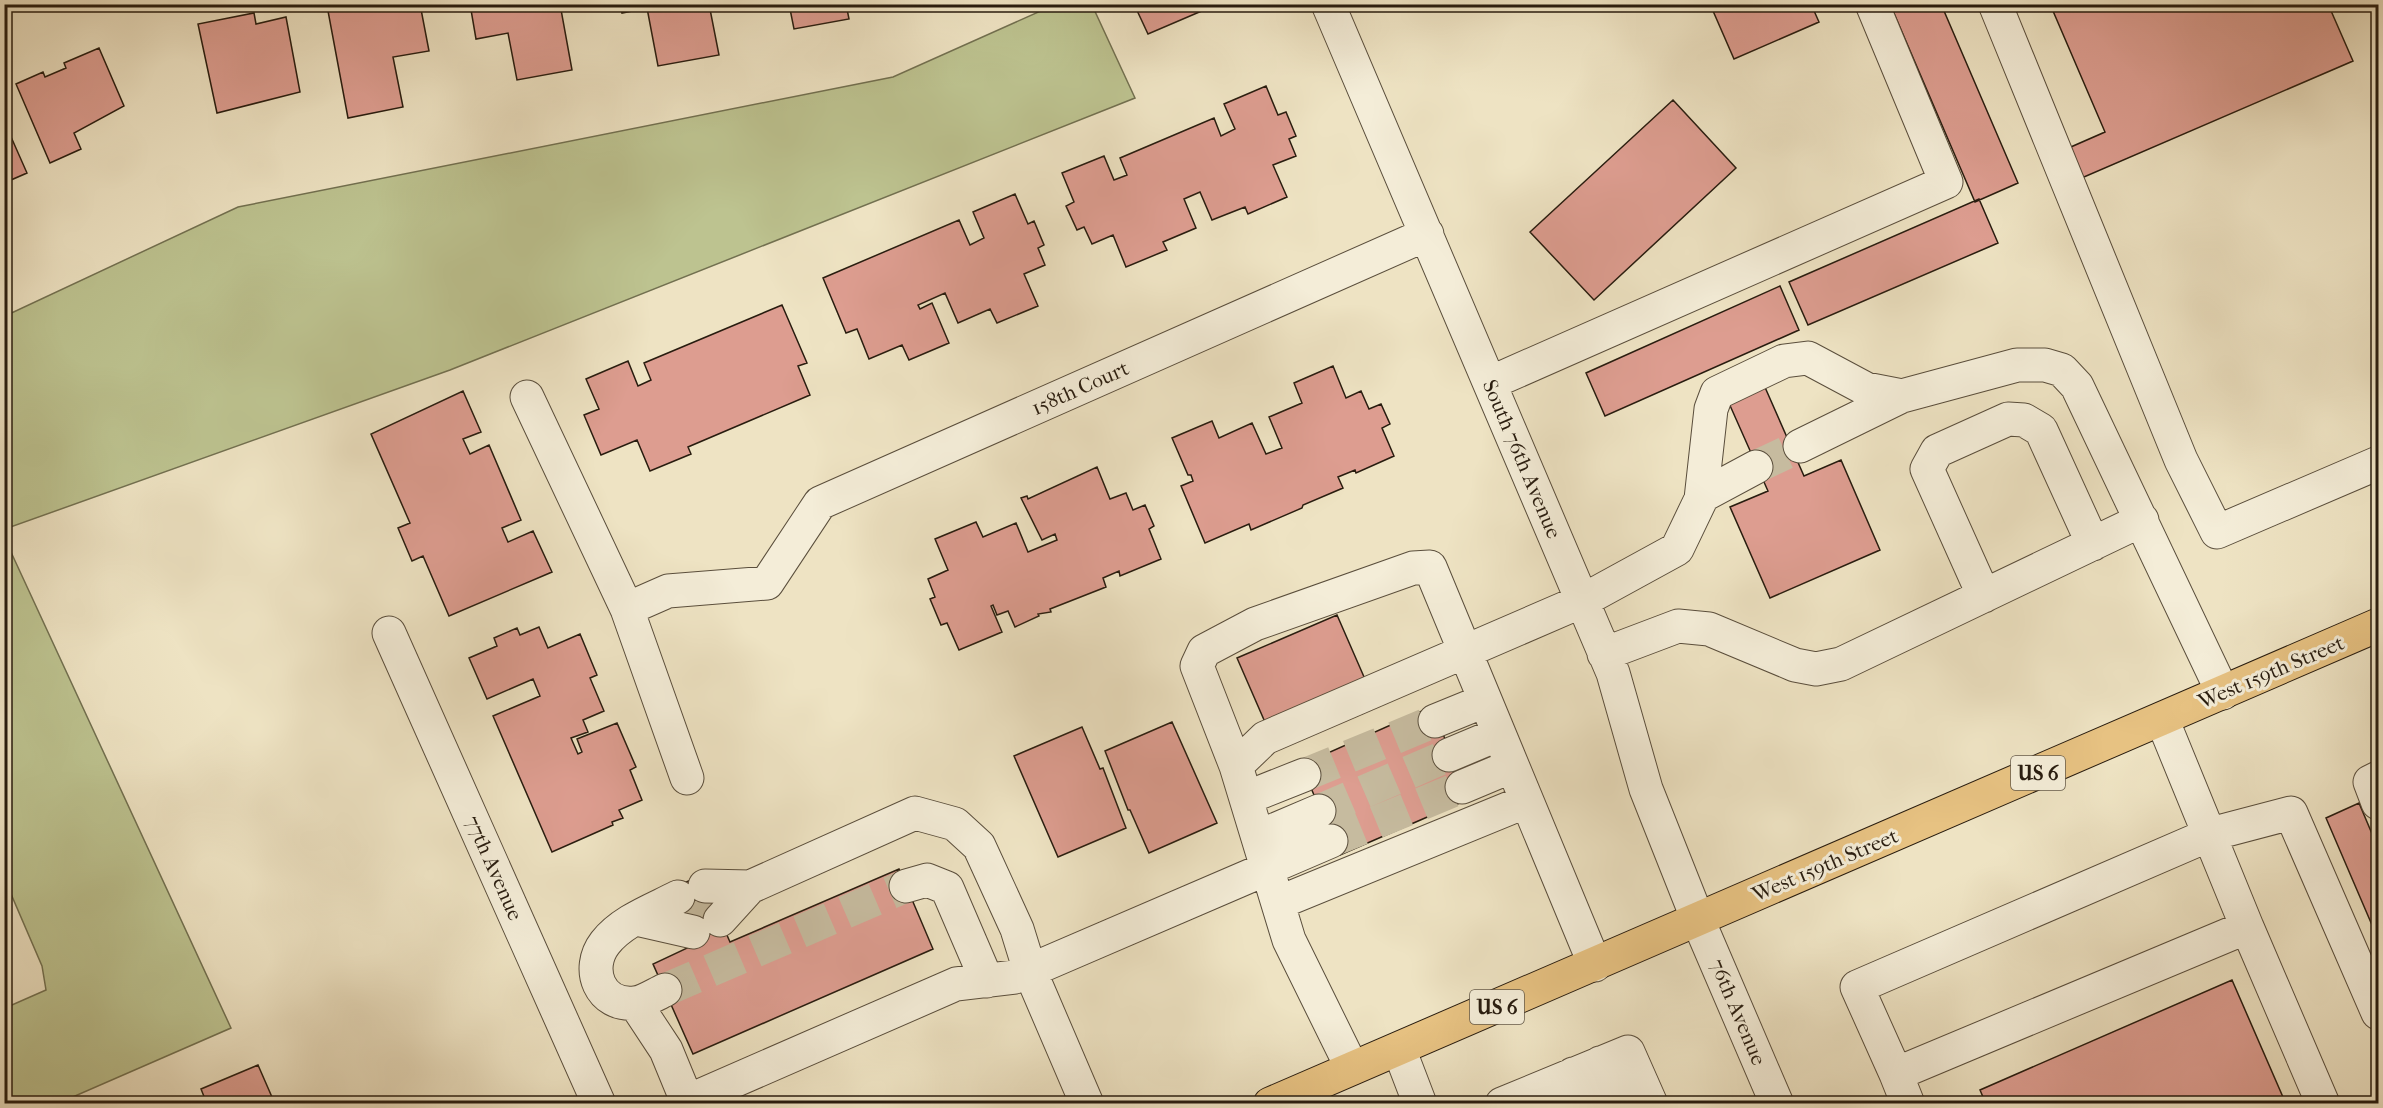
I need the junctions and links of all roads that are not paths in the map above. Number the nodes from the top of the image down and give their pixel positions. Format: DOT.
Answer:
graph roads {
  1 [pos="1328,4"];
  2 [pos="1872,4"];
  3 [pos="1995,4"];
  4 [pos="1427,234"];
  5 [pos="1490,383"];
  6 [pos="1902,396"];
  7 [pos="527,397"];
  8 [pos="1800,446"];
  9 [pos="2379,463"];
  10 [pos="1756,467"];
  11 [pos="1702,496"];
  12 [pos="2142,520"];
  13 [pos="2092,544"];
  14 [pos="1984,596"];
  15 [pos="1582,601"];
  16 [pos="627,609"];
  17 [pos="2379,625"];
  18 [pos="389,633"];
  19 [pos="1463,652"];
  20 [pos="1605,654"];
  21 [pos="2223,693"];
  22 [pos="1484,701"];
  23 [pos="2162,719"];
  24 [pos="1434,721"];
  25 [pos="1499,734"];
  26 [pos="1449,755"];
  27 [pos="1236,766"];
  28 [pos="1512,766"];
  29 [pos="1304,775"];
  30 [pos="687,778"];
  31 [pos="2379,778"];
  32 [pos="1462,787"];
  33 [pos="1246,798"];
  34 [pos="1527,801"];
  35 [pos="2379,803"];
  36 [pos="1318,811"];
  37 [pos="2211,834"];
  38 [pos="1331,841"];
  39 [pos="1262,852"];
  40 [pos="906,886"];
  41 [pos="1278,903"];
  42 [pos="1698,920"];
  43 [pos="2247,927"];
  44 [pos="1595,965"];
  45 [pos="1030,971"];
  46 [pos="987,981"];
  47 [pos="2379,1013"];
  48 [pos="1399,1048"];
  49 [pos="1352,1068"];
  50 [pos="1587,1069"];
  51 [pos="1896,1074"];
  52 [pos="1539,1096"];
  53 [pos="1600,1099"];
  54 [pos="684,1102"];
  55 [pos="599,1104"];
  56 [pos="1087,1104"];
  57 [pos="1270,1104"];
  58 [pos="1420,1104"];
  59 [pos="1502,1104"];
  60 [pos="1651,1104"];
  61 [pos="1777,1104"];
  62 [pos="1908,1104"];
  63 [pos="2323,1104"];
  1 -- 4 [label="street, South 76th Avenue"];
  2 -- 5 [label="street"];
  3 -- 9 [label="street"];
  4 -- 5 [label="street, South 76th Avenue"];
  4 -- 16 [label="street, 158th Court"];
  5 -- 15 [label="street, South 76th Avenue"];
  6 -- 8 [label="street"];
  6 -- 11 [label="street"];
  6 -- 12 [label="street"];
  7 -- 16 [label="street"];
  10 -- 11 [label="street"];
  11 -- 15 [label="street"];
  12 -- 13 [label="street"];
  12 -- 21 [label="street"];
  13 -- 14 [label="street"];
  13 -- 14 [label="street"];
  14 -- 20 [label="street"];
  15 -- 19 [label="street"];
  15 -- 20 [label="street, South 76th Avenue"];
  16 -- 30 [label="street"];
  17 -- 21 [label="main road, West 159th Street / US 6"];
  18 -- 55 [label="street, 77th Avenue"];
  19 -- 22 [label="street"];
  19 -- 27 [label="street"];
  19 -- 27 [label="street"];
  20 -- 42 [label="street, South 76th Avenue"];
  21 -- 23 [label="main road, West 159th Street / US 6"];
  22 -- 24 [label="street"];
  22 -- 25 [label="street"];
  23 -- 37 [label="street"];
  23 -- 42 [label="main road, West 159th Street / US 6"];
  25 -- 26 [label="street"];
  25 -- 28 [label="street"];
  27 -- 33 [label="street"];
  28 -- 32 [label="street"];
  28 -- 34 [label="street"];
  29 -- 33 [label="street"];
  31 -- 35 [label="street"];
  33 -- 39 [label="street"];
  34 -- 41 [label="street"];
  34 -- 44 [label="street"];
  36 -- 39 [label="street"];
  37 -- 43 [label="street"];
  37 -- 47 [label="street"];
  37 -- 51 [label="street"];
  38 -- 39 [label="street"];
  39 -- 41 [label="street"];
  39 -- 45 [label="street"];
  40 -- 46 [label="street"];
  41 -- 49 [label="street"];
  42 -- 44 [label="main road, West 159th Street / US 6"];
  42 -- 61 [label="street, 76th Avenue"];
  43 -- 51 [label="street"];
  43 -- 63 [label="street"];
  44 -- 48 [label="main road, West 159th Street / US 6"];
  45 -- 46 [label="street"];
  45 -- 54 [label="street"];
  45 -- 56 [label="street"];
  46 -- 54 [label="street"];
  48 -- 49 [label="main road, West 159th Street / US 6"];
  48 -- 58 [label="street"];
  49 -- 57 [label="main road, West 159th Street / US 6"];
  50 -- 52 [label="street"];
  50 -- 53 [label="street"];
  50 -- 60 [label="street"];
  51 -- 62 [label="street"];
  52 -- 59 [label="street"];
}
